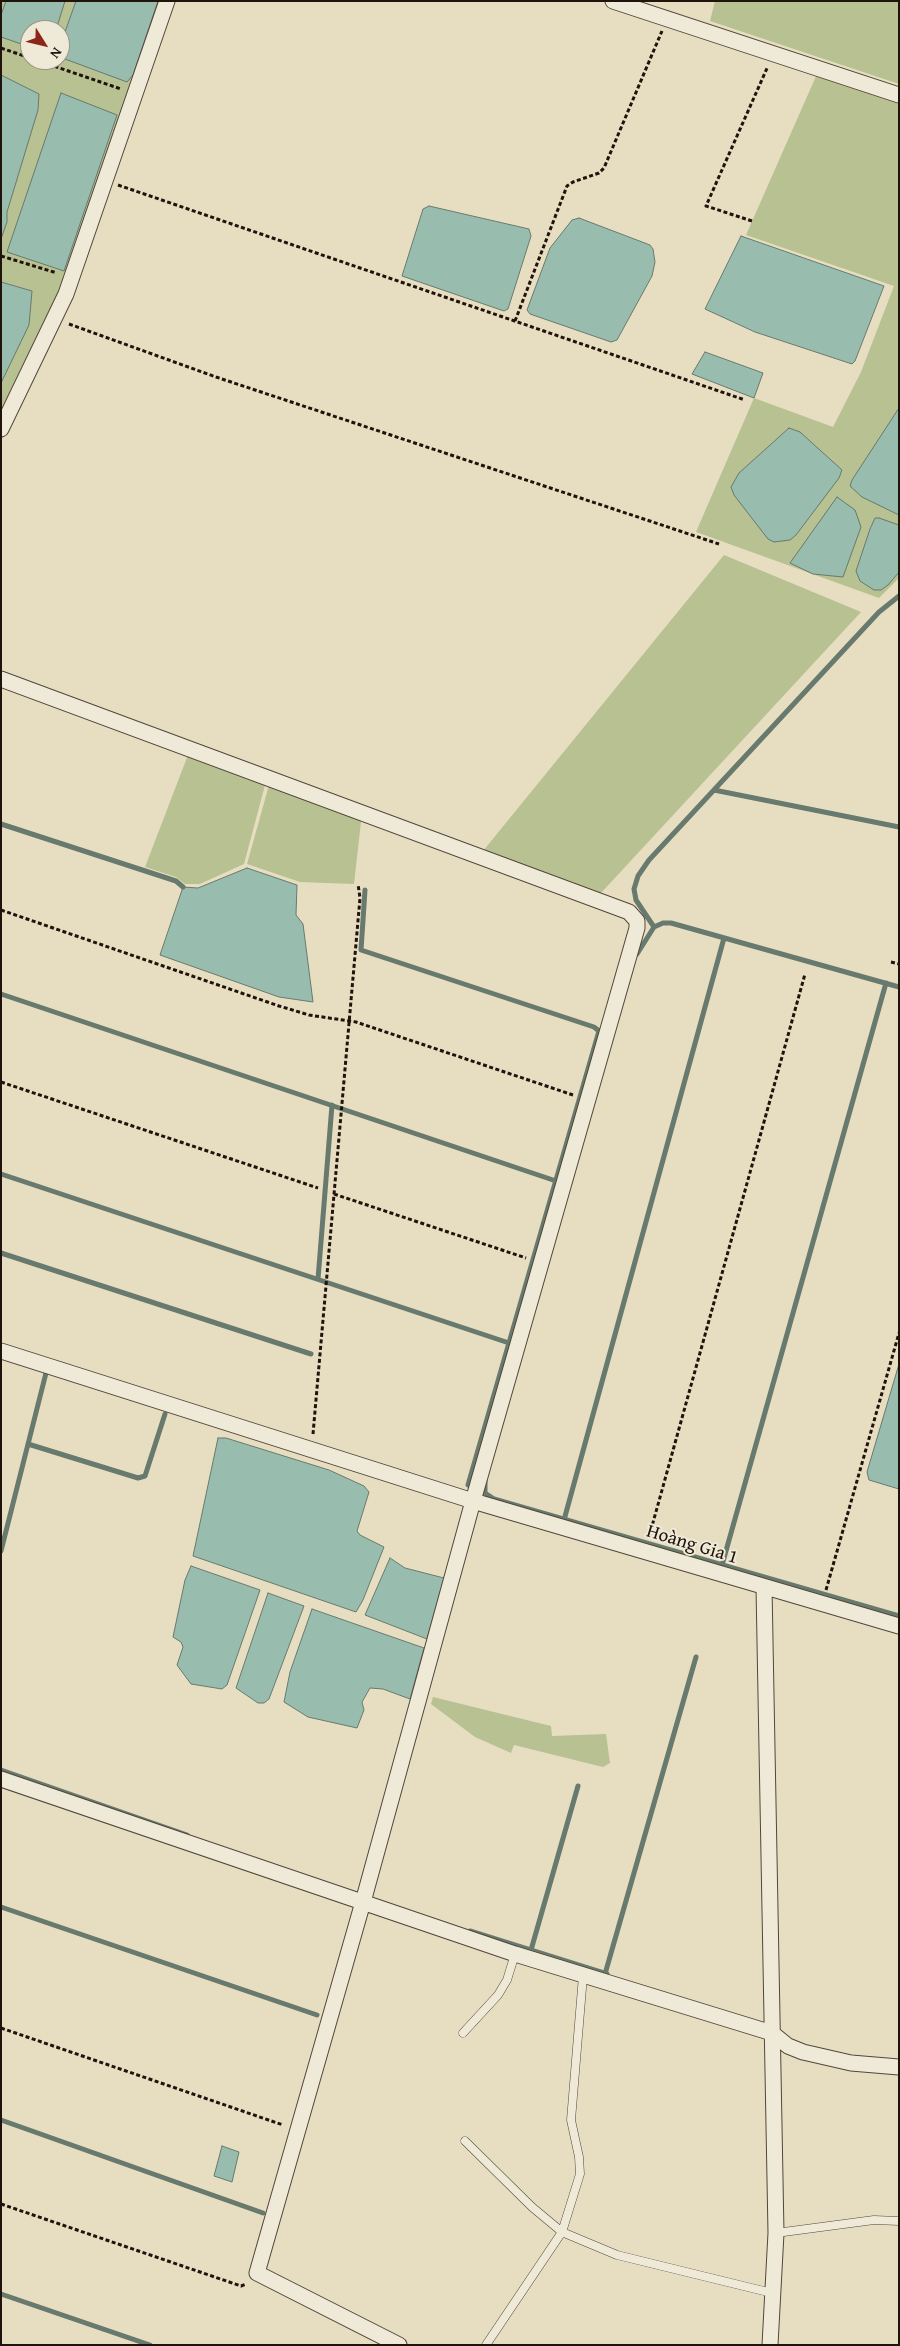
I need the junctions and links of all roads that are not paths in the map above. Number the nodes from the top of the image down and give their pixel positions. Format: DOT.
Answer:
graph roads {
  1 [pos="167,1"];
  2 [pos="613,1"];
  3 [pos="899,95"];
  4 [pos="1,430"];
  5 [pos="1,679"];
  6 [pos="1,1351"];
  7 [pos="473,1501"];
  8 [pos="764,1587"];
  9 [pos="899,1626"];
  10 [pos="1,1779"];
  11 [pos="364,1902"];
  12 [pos="515,1954"];
  13 [pos="583,1976"];
  14 [pos="463,2033"];
  15 [pos="772,2033"];
  16 [pos="899,2068"];
  17 [pos="465,2141"];
  18 [pos="899,2221"];
  19 [pos="562,2232"];
  20 [pos="776,2233"];
  21 [pos="772,2293"];
  22 [pos="399,2345"];
  23 [pos="486,2345"];
  24 [pos="770,2345"];
  1 -- 4 [label="street"];
  2 -- 3 [label="street"];
  5 -- 7 [label="street"];
  6 -- 7 [label="street, Hoàng Gia 1"];
  7 -- 8 [label="street, Hoàng Gia 1"];
  7 -- 11 [label="street"];
  8 -- 9 [label="street, Hoàng Gia 1"];
  8 -- 15 [label="street"];
  10 -- 11 [label="street"];
  11 -- 12 [label="street"];
  11 -- 22 [label="street"];
  12 -- 13 [label="street"];
  12 -- 14 [label="lane"];
  13 -- 15 [label="street"];
  13 -- 19 [label="lane"];
  15 -- 16 [label="street"];
  15 -- 20 [label="street"];
  17 -- 19 [label="lane"];
  18 -- 20 [label="lane"];
  19 -- 21 [label="lane"];
  19 -- 23 [label="lane"];
  20 -- 21 [label="street"];
  21 -- 24 [label="street"];
}
